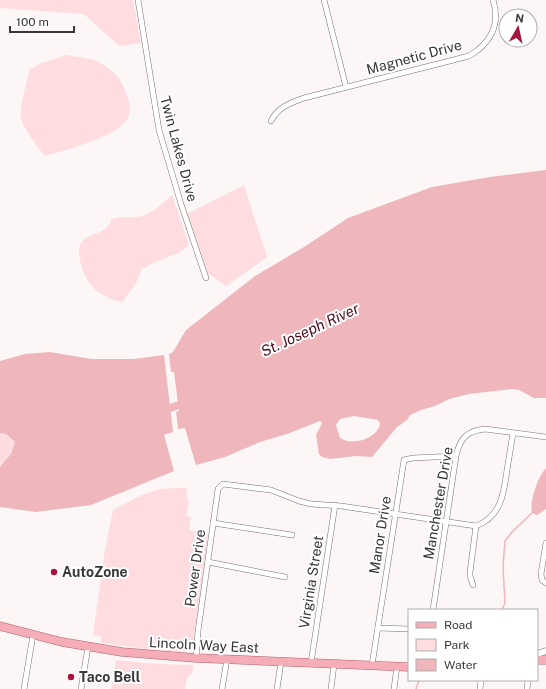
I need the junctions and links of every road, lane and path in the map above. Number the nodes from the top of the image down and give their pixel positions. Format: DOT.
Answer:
graph roads {
  1 [pos="138,0"];
  2 [pos="324,0"];
  3 [pos="494,0"];
  4 [pos="346,87"];
  5 [pos="271,121"];
  6 [pos="206,278"];
  7 [pos="513,433"];
  8 [pos="546,437"];
  9 [pos="456,456"];
  10 [pos="335,505"];
  11 [pos="395,514"];
  12 [pos="446,522"];
  13 [pos="213,523"];
  14 [pos="476,526"];
  15 [pos="292,535"];
  16 [pos="546,543"];
  17 [pos="208,562"];
  18 [pos="285,577"];
  19 [pos="546,583"];
  20 [pos="473,585"];
  21 [pos="433,609"];
  22 [pos="0,626"];
  23 [pos="378,628"];
  24 [pos="408,629"];
  25 [pos="33,635"];
  26 [pos="88,648"];
  27 [pos="196,658"];
  28 [pos="227,659"];
  29 [pos="281,662"];
  30 [pos="311,663"];
  31 [pos="334,664"];
  32 [pos="372,665"];
  33 [pos="397,666"];
  34 [pos="408,667"];
  35 [pos="24,689"];
  36 [pos="81,689"];
  37 [pos="222,689"];
  38 [pos="277,689"];
  39 [pos="331,689"];
  40 [pos="394,689"];
  1 -- 6 [label="street, Twin Lakes Drive"];
  2 -- 4 [label="street"];
  3 -- 4 [label="street, Magnetic Drive"];
  4 -- 5 [label="street, Magnetic Drive"];
  7 -- 8 [label="street, Manchester Drive"];
  7 -- 9 [label="street, Manchester Drive"];
  7 -- 14 [label="street"];
  9 -- 11 [label="street, Manor Drive"];
  9 -- 12 [label="street, Manchester Drive"];
  10 -- 11 [label="street"];
  10 -- 13 [label="street, Power Drive"];
  10 -- 30 [label="street, Virginia Street"];
  11 -- 12 [label="street"];
  11 -- 23 [label="street, Manor Drive"];
  12 -- 14 [label="street"];
  12 -- 21 [label="street, Manchester Drive"];
  13 -- 15 [label="street"];
  13 -- 17 [label="street, Power Drive"];
  14 -- 20 [label="street"];
  16 -- 19 [label="street"];
  17 -- 18 [label="street"];
  17 -- 27 [label="street, Power Drive"];
  22 -- 25 [label="main road, Lincoln Way East"];
  23 -- 24 [label="street"];
  23 -- 32 [label="street, Manor Drive"];
  25 -- 26 [label="main road, Lincoln Way East"];
  25 -- 35 [label="street"];
  26 -- 27 [label="main road, Lincoln Way East"];
  26 -- 36 [label="street"];
  27 -- 28 [label="main road, Lincoln Way East"];
  28 -- 29 [label="main road, Lincoln Way East"];
  28 -- 37 [label="street"];
  29 -- 30 [label="main road, Lincoln Way East"];
  29 -- 38 [label="street"];
  30 -- 31 [label="main road, Lincoln Way East"];
  31 -- 32 [label="main road, Lincoln Way East"];
  31 -- 39 [label="street"];
  32 -- 33 [label="main road, Lincoln Way East"];
  33 -- 34 [label="main road, Lincoln Way East"];
  33 -- 40 [label="street"];
}
